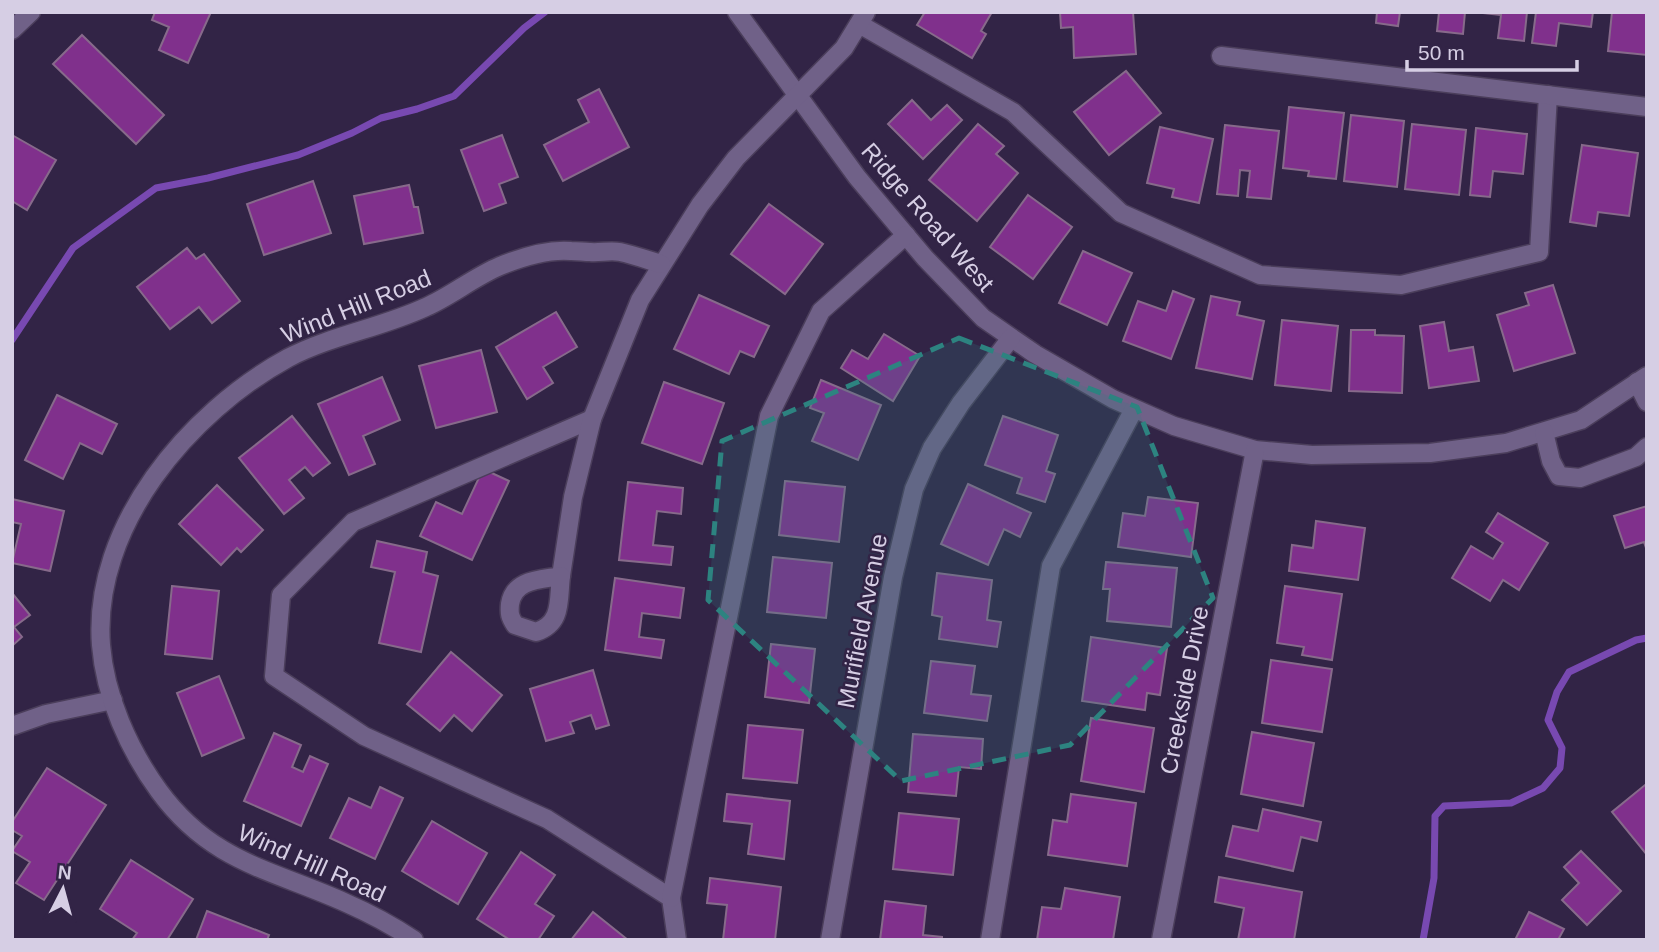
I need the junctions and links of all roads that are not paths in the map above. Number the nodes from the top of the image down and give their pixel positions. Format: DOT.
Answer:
graph roads {
  1 [pos="31,12"];
  2 [pos="737,12"];
  3 [pos="862,18"];
  4 [pos="12,30"];
  5 [pos="1221,56"];
  6 [pos="797,94"];
  7 [pos="1548,95"];
  8 [pos="1647,107"];
  9 [pos="906,235"];
  10 [pos="661,264"];
  11 [pos="1011,338"];
  12 [pos="1642,379"];
  13 [pos="1647,402"];
  14 [pos="1134,409"];
  15 [pos="592,419"];
  16 [pos="1544,432"];
  17 [pos="1647,447"];
  18 [pos="1255,450"];
  19 [pos="561,576"];
  20 [pos="113,700"];
  21 [pos="12,726"];
  22 [pos="671,898"];
  23 [pos="414,940"];
  24 [pos="677,940"];
  25 [pos="830,940"];
  26 [pos="990,940"];
  27 [pos="1161,940"];
  1 -- 4 [label="street"];
  2 -- 6 [label="street, Ridge Road West"];
  3 -- 6 [label="street"];
  3 -- 7 [label="street"];
  5 -- 7 [label="street"];
  6 -- 9 [label="street, Ridge Road West"];
  6 -- 10 [label="street"];
  7 -- 8 [label="street"];
  9 -- 11 [label="street, Ridge Road West"];
  9 -- 22 [label="street"];
  10 -- 15 [label="street"];
  10 -- 20 [label="street, Wind Hill Road"];
  11 -- 14 [label="street, Ridge Road West"];
  11 -- 25 [label="street, Murifield Avenue"];
  12 -- 13 [label="street"];
  12 -- 16 [label="street, Ridge Road West"];
  14 -- 18 [label="street, Ridge Road West"];
  14 -- 26 [label="street"];
  15 -- 19 [label="street"];
  15 -- 22 [label="street"];
  16 -- 17 [label="street"];
  16 -- 18 [label="street, Ridge Road West"];
  18 -- 27 [label="street, Creekside Drive"];
  20 -- 21 [label="street"];
  20 -- 23 [label="street, Wind Hill Road"];
  22 -- 24 [label="street"];
}
